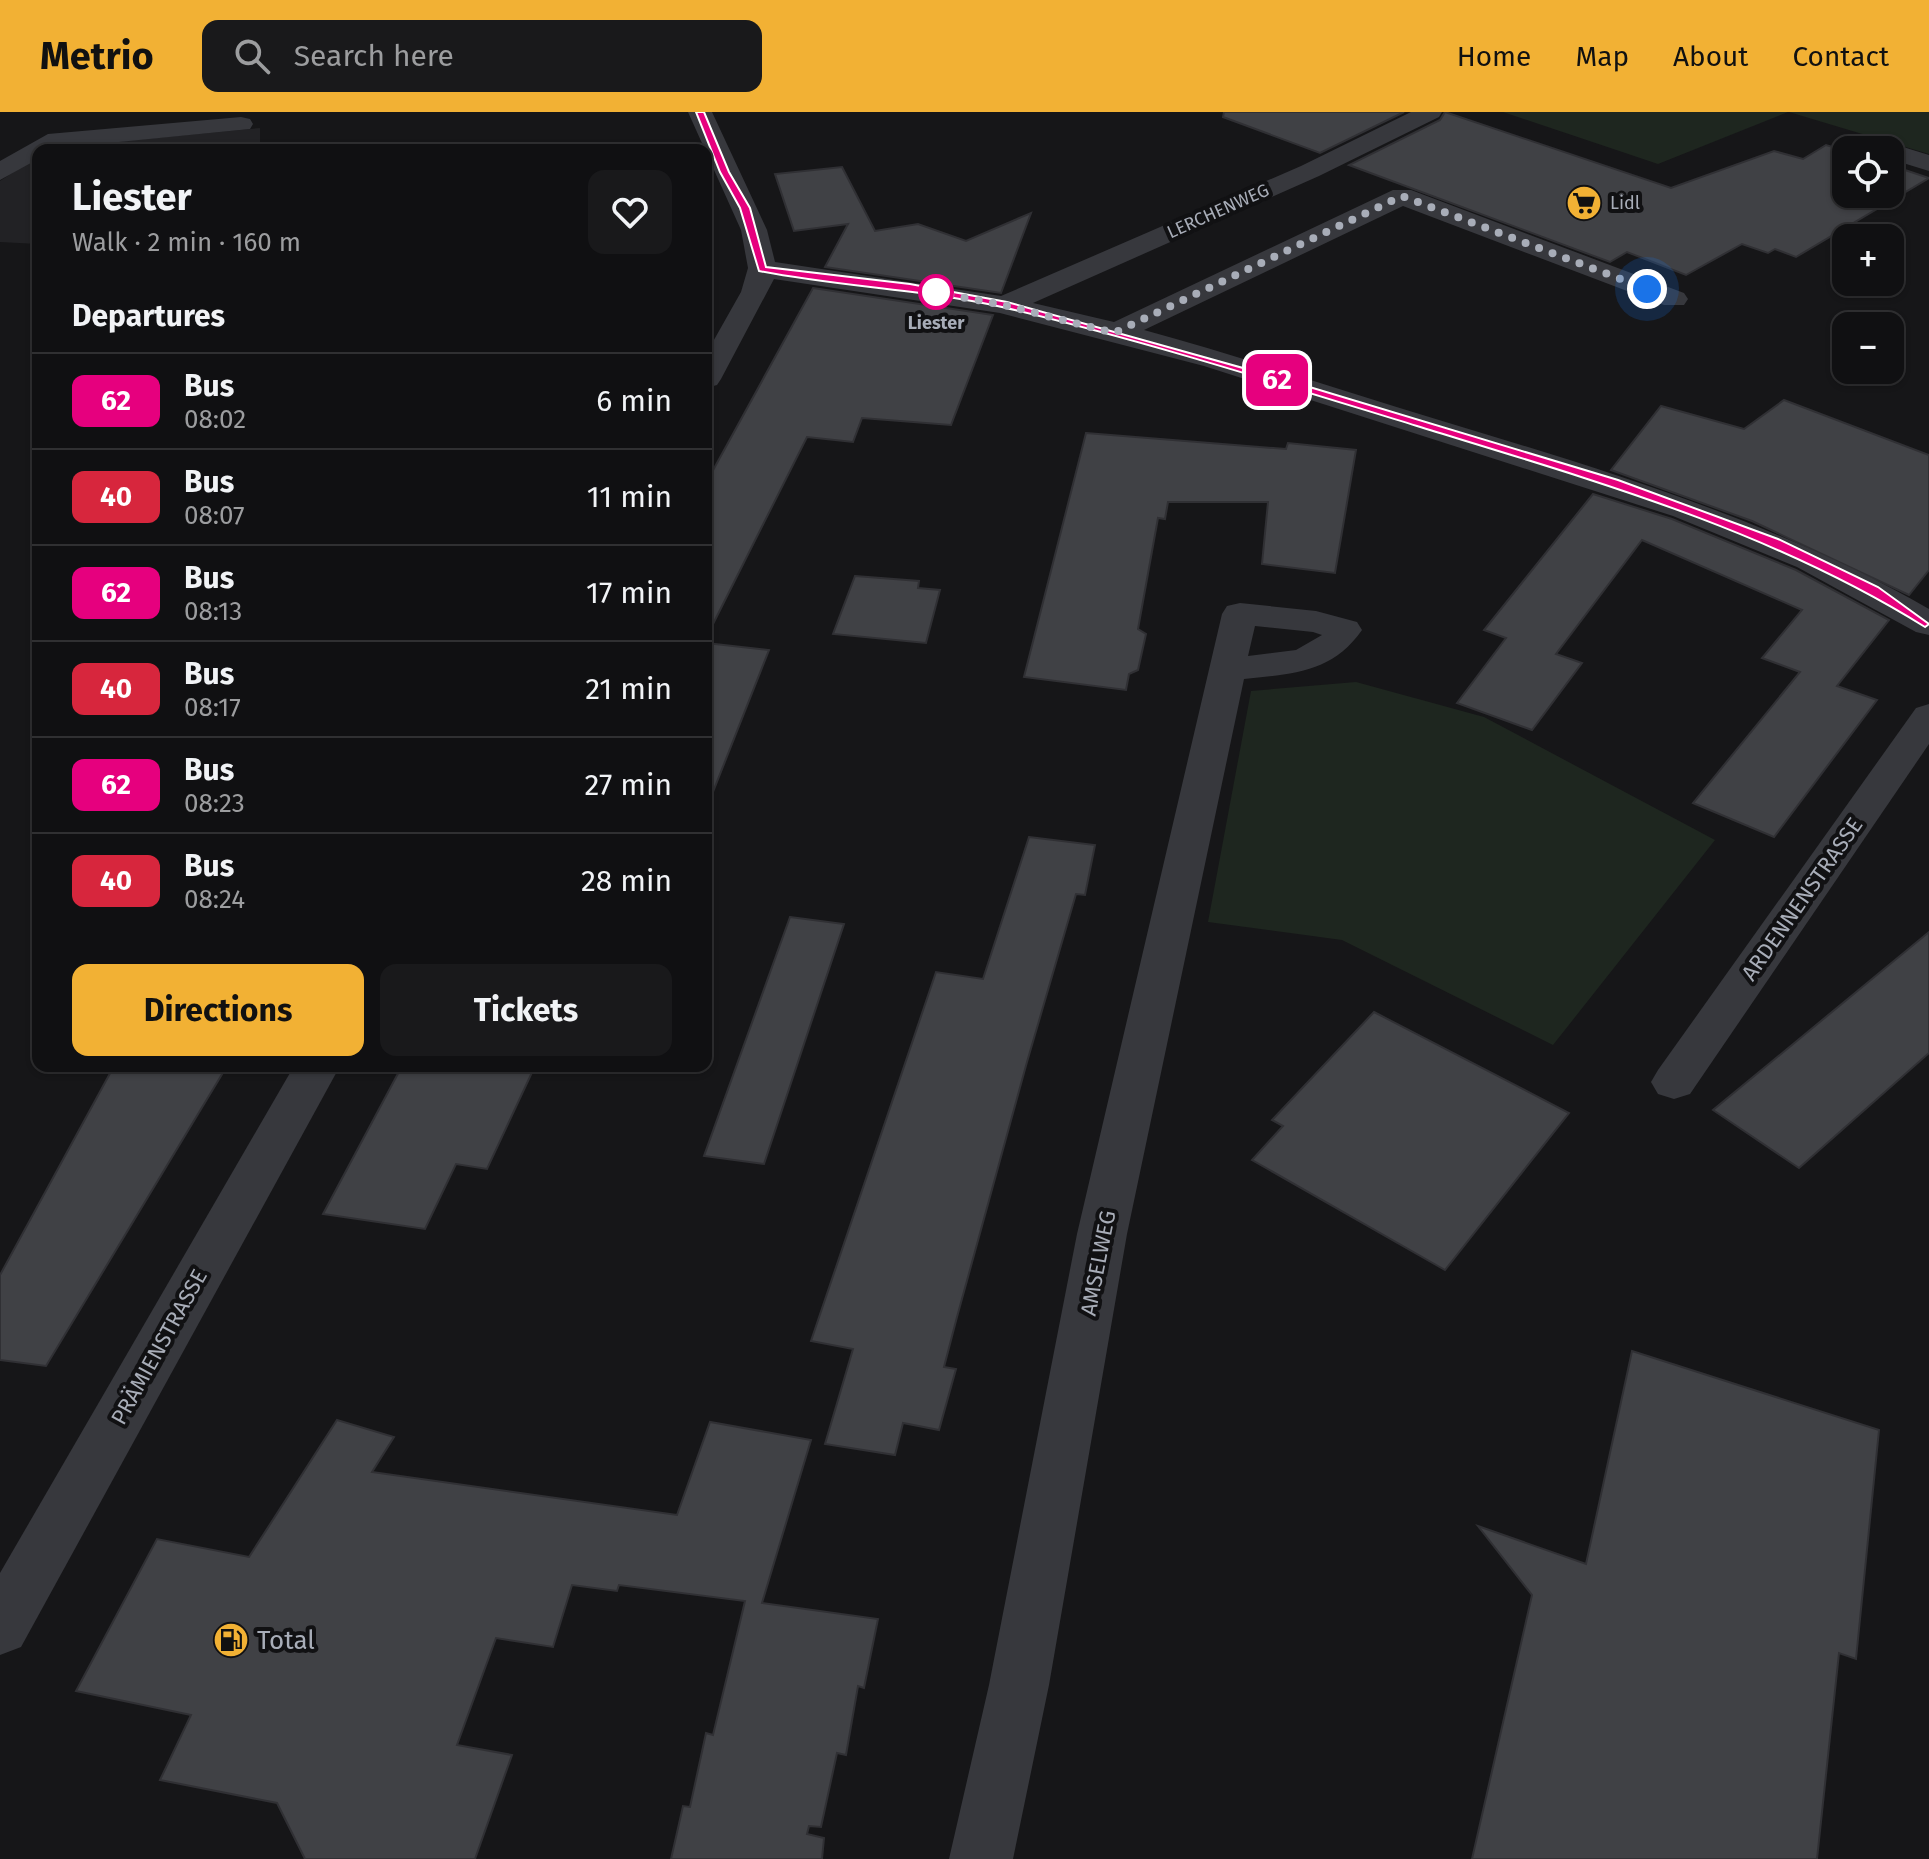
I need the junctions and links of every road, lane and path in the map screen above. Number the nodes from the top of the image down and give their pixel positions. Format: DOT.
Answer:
graph roads {
  1 [pos="95,112"];
  2 [pos="700,112"];
  3 [pos="1430,112"];
  4 [pos="237,118"];
  5 [pos="44,144"];
  6 [pos="32,152"];
  7 [pos="1904,155"];
  8 [pos="1929,163"];
  9 [pos="0,172"];
  10 [pos="762,269"];
  11 [pos="1674,299"];
  12 [pos="1004,305"];
  13 [pos="1114,333"];
  14 [pos="712,369"];
  15 [pos="1929,624"];
  16 [pos="1227,670"];
  17 [pos="1929,716"];
  18 [pos="314,1072"];
  19 [pos="1674,1082"];
  20 [pos="0,1628"];
  21 [pos="981,1859"];
  1 -- 4 [label="street"];
  2 -- 10 [label="street"];
  3 -- 12 [label="street, LERCHENWEG"];
  4 -- 5 [label="street"];
  6 -- 9 [label="street"];
  7 -- 8 [label="street"];
  10 -- 12 [label="street"];
  10 -- 14 [label="street"];
  11 -- 13 [label="street"];
  12 -- 13 [label="street"];
  13 -- 15 [label="street"];
  16 -- 21 [label="street, AMSELWEG"];
  17 -- 19 [label="street, ARDENNENSTRASSE"];
  18 -- 20 [label="street, PRÄMIENSTRASSE"];
}
